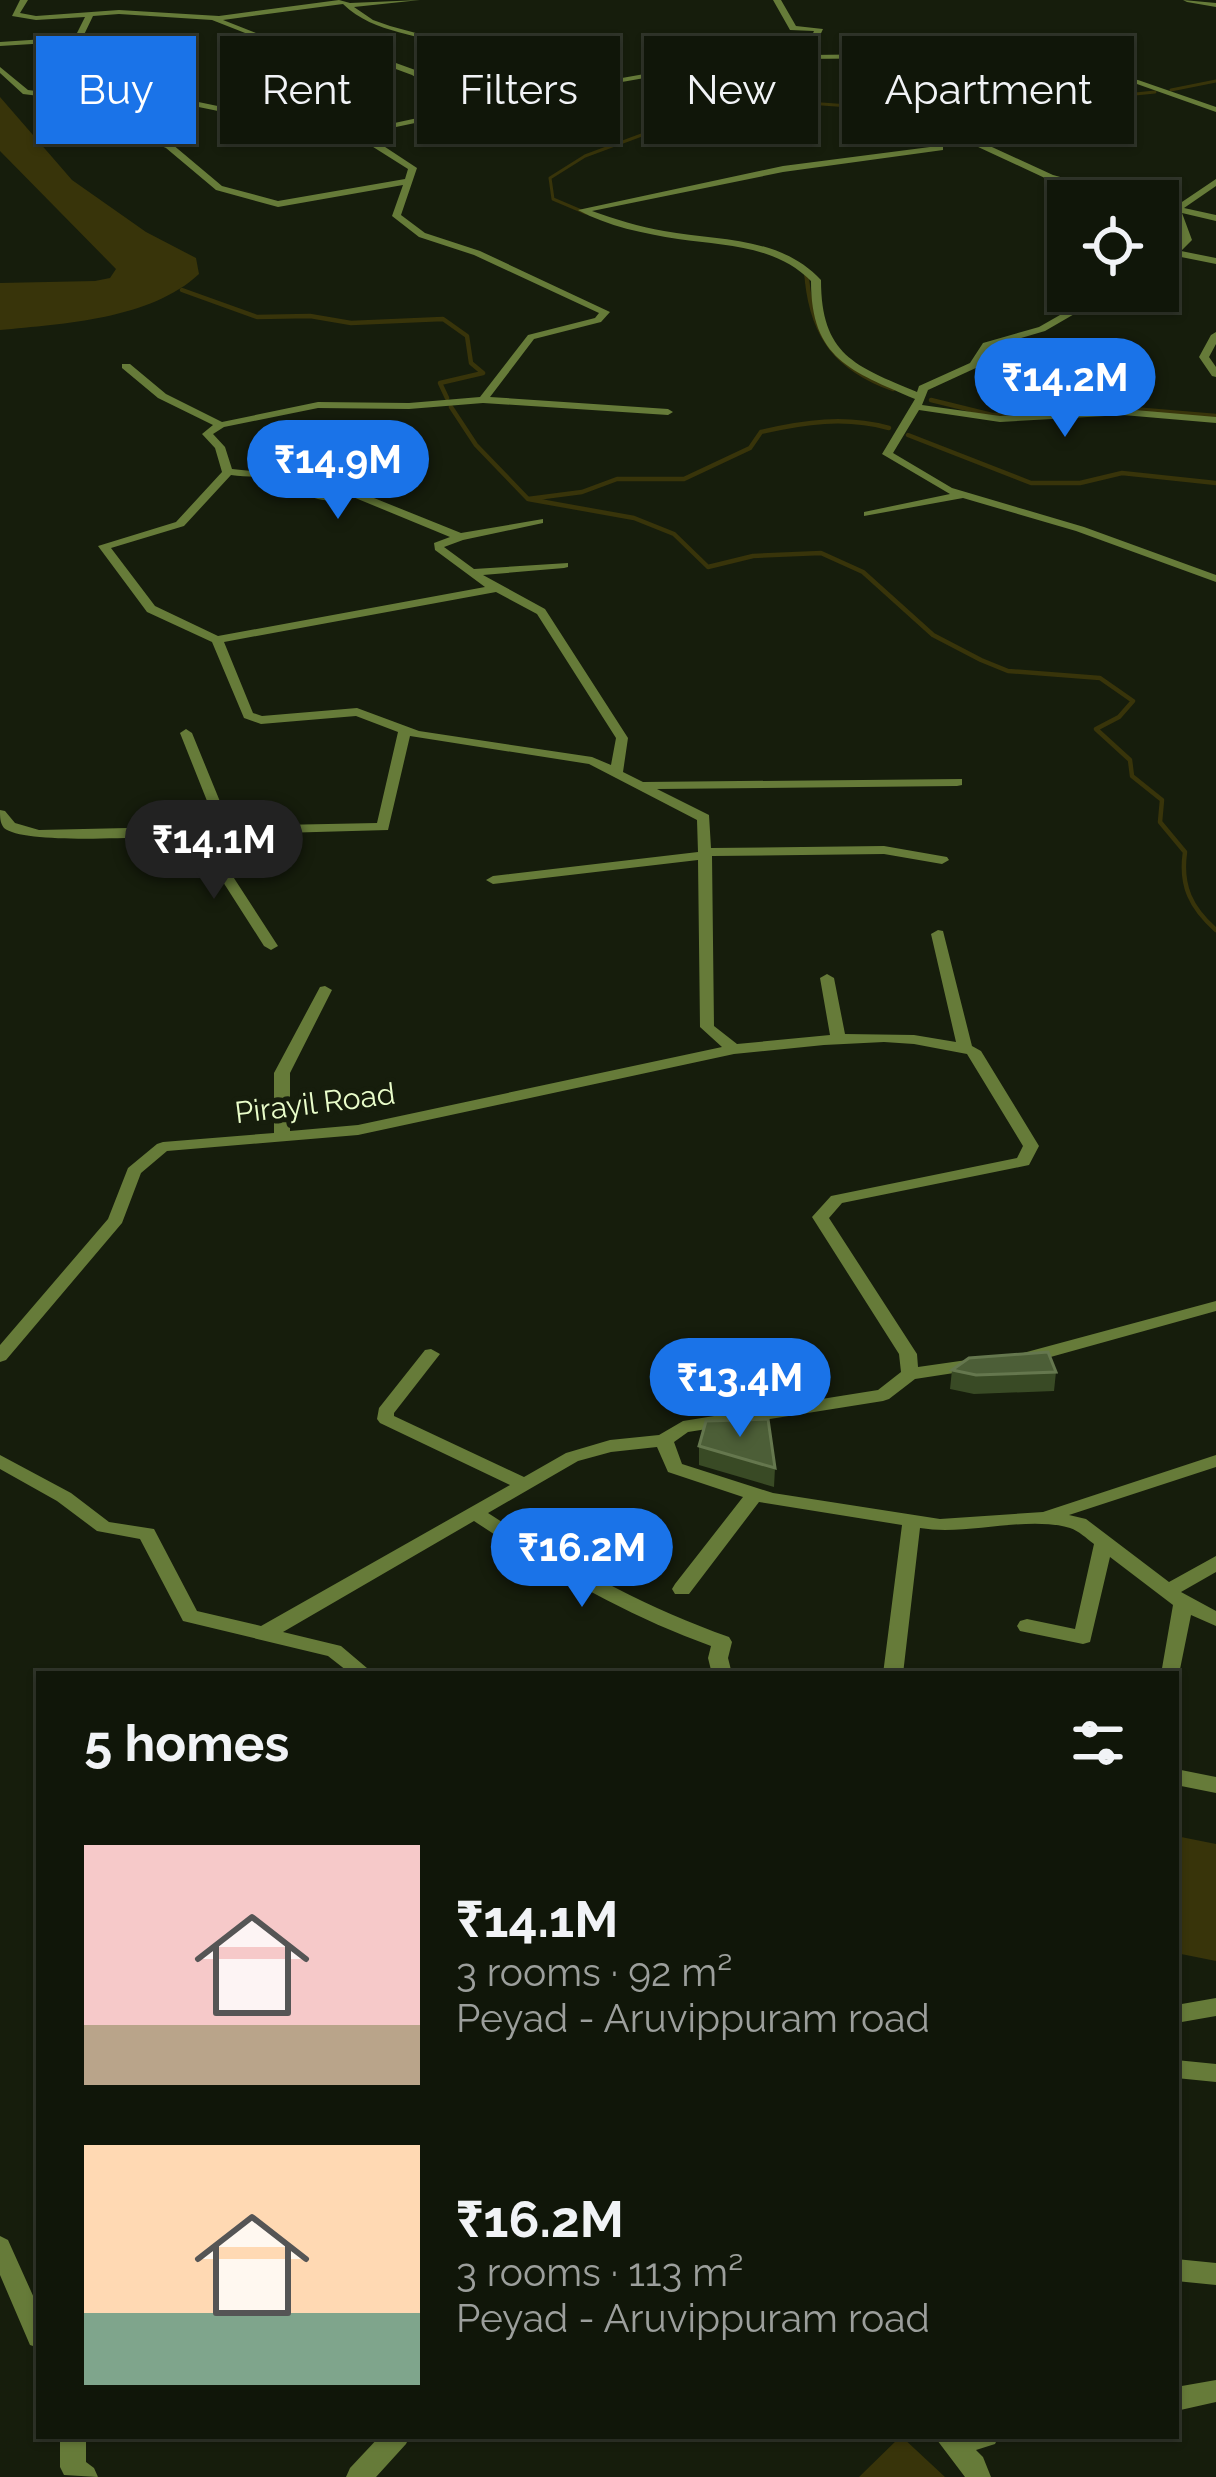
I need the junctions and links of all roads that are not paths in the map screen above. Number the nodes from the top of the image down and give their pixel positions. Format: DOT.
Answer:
graph roads {
  1 [pos="24,0"];
  2 [pos="416,0"];
  3 [pos="777,0"];
  4 [pos="1187,0"];
  5 [pos="345,2"];
  6 [pos="1216,5"];
  7 [pos="90,14"];
  8 [pos="214,18"];
  9 [pos="816,36"];
  10 [pos="417,37"];
  11 [pos="0,44"];
  12 [pos="0,69"];
  13 [pos="417,74"];
  14 [pos="1134,84"];
  15 [pos="1216,110"];
  16 [pos="375,144"];
  17 [pos="1062,180"];
  18 [pos="409,181"];
  19 [pos="1216,182"];
  20 [pos="1179,208"];
  21 [pos="1179,211"];
  22 [pos="1216,218"];
  23 [pos="1179,219"];
  24 [pos="1179,249"];
  25 [pos="1179,255"];
  26 [pos="1216,261"];
  27 [pos="1072,312"];
  28 [pos="1216,335"];
  29 [pos="126,366"];
  30 [pos="1216,374"];
  31 [pos="483,400"];
  32 [pos="920,402"];
  33 [pos="668,412"];
  34 [pos="1216,420"];
  35 [pos="221,425"];
  36 [pos="420,446"];
  37 [pos="228,472"];
  38 [pos="357,494"];
  39 [pos="962,495"];
  40 [pos="868,514"];
  41 [pos="539,521"];
  42 [pos="460,536"];
  43 [pos="563,565"];
  44 [pos="473,572"];
  45 [pos="1216,579"];
  46 [pos="493,586"];
  47 [pos="218,640"];
  48 [pos="405,730"];
  49 [pos="186,733"];
  50 [pos="616,772"];
  51 [pos="957,782"];
  52 [pos="640,785"];
  53 [pos="0,814"];
  54 [pos="198,832"];
  55 [pos="226,832"];
  56 [pos="706,853"];
  57 [pos="942,860"];
  58 [pos="493,880"];
  59 [pos="938,934"];
  60 [pos="271,946"];
  61 [pos="826,978"];
  62 [pos="325,990"];
  63 [pos="838,1040"];
  64 [pos="734,1049"];
  65 [pos="965,1049"];
  66 [pos="282,1137"];
  67 [pos="1216,1306"];
  68 [pos="430,1354"];
  69 [pos="0,1356"];
  70 [pos="910,1374"];
  71 [pos="664,1440"];
  72 [pos="0,1461"];
  73 [pos="1216,1461"];
  74 [pos="524,1484"];
  75 [pos="755,1494"];
  76 [pos="475,1513"];
  77 [pos="1044,1518"];
  78 [pos="912,1520"];
  79 [pos="1104,1542"];
  80 [pos="1216,1563"];
  81 [pos="682,1589"];
  82 [pos="1176,1598"];
  83 [pos="1216,1618"];
  84 [pos="1028,1626"];
  85 [pos="267,1632"];
  86 [pos="360,1671"];
  87 [pos="721,1671"];
  88 [pos="893,1671"];
  89 [pos="1171,1671"];
  90 [pos="1179,1778"];
  91 [pos="1216,1784"];
  92 [pos="1216,2007"];
  93 [pos="1179,2013"];
  94 [pos="1179,2069"];
  95 [pos="1216,2073"];
  96 [pos="0,2247"];
  97 [pos="1179,2270"];
  98 [pos="1216,2274"];
  99 [pos="36,2330"];
  100 [pos="1216,2391"];
  101 [pos="1179,2398"];
  102 [pos="74,2439"];
  103 [pos="394,2439"];
  104 [pos="950,2439"];
  105 [pos="86,2477"];
  106 [pos="359,2477"];
  107 [pos="978,2477"];
  1 -- 7 [label="street"];
  2 -- 5 [label="street"];
  3 -- 9 [label="street"];
  4 -- 6 [label="street"];
  5 -- 8 [label="street"];
  5 -- 10 [label="street"];
  7 -- 8 [label="street"];
  7 -- 11 [label="street"];
  8 -- 13 [label="street"];
  12 -- 18 [label="street"];
  14 -- 15 [label="street"];
  16 -- 18 [label="street"];
  17 -- 32 [label="street"];
  18 -- 31 [label="street"];
  19 -- 20 [label="street"];
  21 -- 22 [label="street"];
  23 -- 24 [label="street"];
  25 -- 26 [label="street"];
  27 -- 32 [label="street"];
  28 -- 30 [label="street"];
  29 -- 35 [label="street"];
  31 -- 33 [label="street"];
  31 -- 35 [label="street"];
  32 -- 34 [label="street"];
  32 -- 39 [label="street"];
  35 -- 37 [label="street"];
  36 -- 38 [label="street"];
  37 -- 38 [label="street"];
  37 -- 47 [label="street"];
  38 -- 42 [label="street"];
  39 -- 40 [label="street"];
  39 -- 45 [label="street"];
  41 -- 42 [label="street"];
  42 -- 44 [label="street"];
  43 -- 44 [label="street"];
  44 -- 46 [label="street"];
  46 -- 47 [label="street"];
  46 -- 50 [label="street"];
  47 -- 48 [label="street"];
  48 -- 50 [label="street"];
  48 -- 55 [label="street"];
  49 -- 55 [label="street"];
  50 -- 52 [label="street"];
  51 -- 52 [label="street"];
  52 -- 56 [label="street"];
  53 -- 54 [label="street"];
  54 -- 55 [label="street"];
  54 -- 60 [label="street"];
  56 -- 57 [label="street"];
  56 -- 58 [label="street"];
  56 -- 64 [label="street"];
  59 -- 65 [label="street"];
  61 -- 63 [label="street"];
  62 -- 66 [label="street"];
  63 -- 64 [label="street, Pirayil Road"];
  63 -- 65 [label="street, Pirayil Road"];
  64 -- 66 [label="street, Pirayil Road"];
  65 -- 70 [label="street"];
  66 -- 69 [label="street, Pirayil Road"];
  67 -- 70 [label="street"];
  68 -- 74 [label="street"];
  70 -- 71 [label="street"];
  71 -- 74 [label="street"];
  71 -- 75 [label="street"];
  72 -- 85 [label="street"];
  73 -- 77 [label="street"];
  74 -- 76 [label="street"];
  75 -- 78 [label="street"];
  75 -- 81 [label="street"];
  76 -- 85 [label="street"];
  76 -- 87 [label="street"];
  77 -- 78 [label="street"];
  77 -- 79 [label="street"];
  78 -- 88 [label="street"];
  79 -- 82 [label="street"];
  79 -- 84 [label="street"];
  80 -- 82 [label="street"];
  82 -- 83 [label="street"];
  82 -- 89 [label="street"];
  85 -- 86 [label="street"];
  90 -- 91 [label="street"];
  92 -- 93 [label="street"];
  94 -- 95 [label="street"];
  96 -- 99 [label="street"];
  97 -- 98 [label="street"];
  100 -- 101 [label="street"];
  102 -- 105 [label="street"];
  103 -- 106 [label="street"];
  104 -- 107 [label="street"];
}
